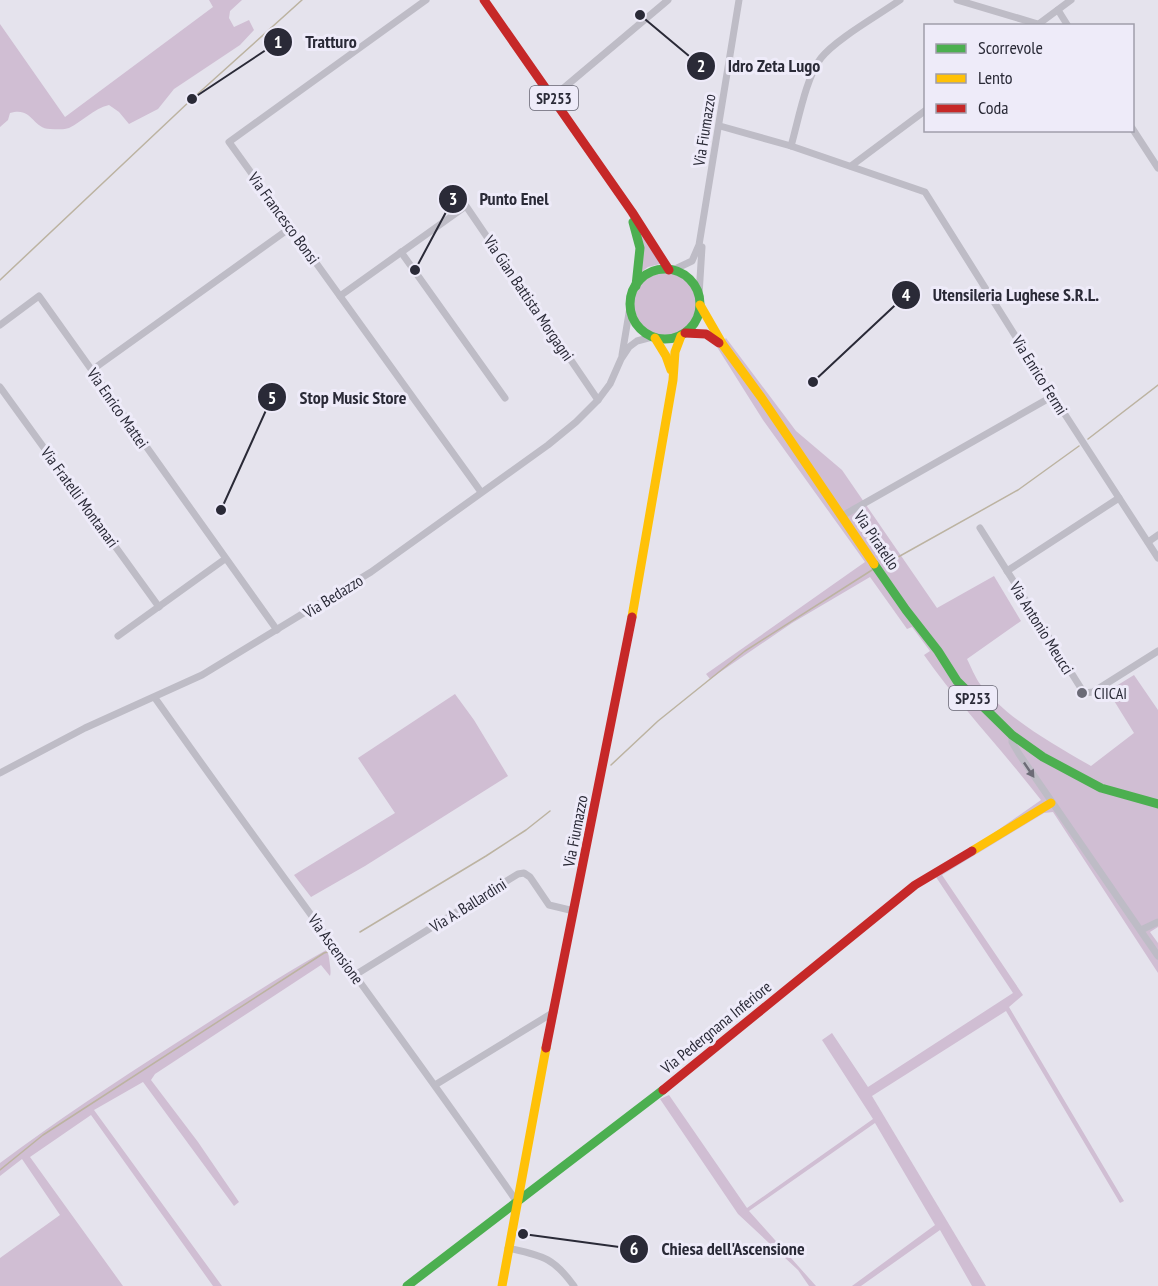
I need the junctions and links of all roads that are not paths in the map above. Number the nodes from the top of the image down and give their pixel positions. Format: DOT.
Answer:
graph roads {
  1 [pos="426,0"];
  2 [pos="484,0"];
  3 [pos="668,0"];
  4 [pos="739,0"];
  5 [pos="900,0"];
  6 [pos="957,0"];
  7 [pos="1071,0"];
  8 [pos="1058,10"];
  9 [pos="1034,24"];
  10 [pos="1038,24"];
  11 [pos="1067,24"];
  12 [pos="553,97"];
  13 [pos="924,112"];
  14 [pos="720,126"];
  15 [pos="1134,131"];
  16 [pos="790,146"];
  17 [pos="852,166"];
  18 [pos="1158,168"];
  19 [pos="621,198"];
  20 [pos="290,228"];
  21 [pos="703,229"];
  22 [pos="401,252"];
  23 [pos="671,270"];
  24 [pos="636,286"];
  25 [pos="340,296"];
  26 [pos="700,300"];
  27 [pos="630,307"];
  28 [pos="0,325"];
  29 [pos="683,334"];
  30 [pos="653,337"];
  31 [pos="728,352"];
  32 [pos="621,359"];
  33 [pos="92,370"];
  34 [pos="673,380"];
  35 [pos="0,387"];
  36 [pos="1053,396"];
  37 [pos="505,398"];
  38 [pos="598,400"];
  39 [pos="481,492"];
  40 [pos="1119,498"];
  41 [pos="843,516"];
  42 [pos="980,528"];
  43 [pos="1158,535"];
  44 [pos="1148,542"];
  45 [pos="225,558"];
  46 [pos="1158,558"];
  47 [pos="1007,571"];
  48 [pos="159,607"];
  49 [pos="277,630"];
  50 [pos="118,636"];
  51 [pos="1158,651"];
  52 [pos="155,698"];
  53 [pos="1012,735"];
  54 [pos="0,773"];
  55 [pos="1051,803"];
  56 [pos="1158,804"];
  57 [pos="574,911"];
  58 [pos="1158,922"];
  59 [pos="1141,930"];
  60 [pos="1158,956"];
  61 [pos="355,975"];
  62 [pos="554,1012"];
  63 [pos="435,1085"];
  64 [pos="517,1202"];
  65 [pos="508,1248"];
  66 [pos="407,1286"];
  67 [pos="502,1286"];
  68 [pos="574,1286"];
  1 -- 20 [label="street, Via Francesco Bonsi"];
  2 -- 12 [label="street, SP253"];
  3 -- 12 [label="street"];
  4 -- 14 [label="street, Via Fiumazzo"];
  5 -- 16 [label="street"];
  6 -- 9 [label="street"];
  7 -- 8 [label="street"];
  8 -- 10 [label="street"];
  8 -- 11 [label="street"];
  12 -- 19 [label="street, SP253"];
  13 -- 17 [label="street"];
  14 -- 16 [label="street, Via Enrico Fermi"];
  14 -- 21 [label="street, Via Fiumazzo"];
  15 -- 18 [label="street"];
  16 -- 17 [label="street, Via Enrico Fermi"];
  17 -- 36 [label="street, Via Enrico Fermi"];
  19 -- 23 [label="street, SP253"];
  19 -- 24 [label="street, SP253"];
  20 -- 25 [label="street, Via Francesco Bonsi"];
  20 -- 33 [label="street"];
  21 -- 23 [label="street, Via Fiumazzo"];
  21 -- 26 [label="street, Via Fiumazzo"];
  22 -- 25 [label="street, Via Gian Battista Morgagni"];
  22 -- 37 [label="street"];
  22 -- 38 [label="street, Via Gian Battista Morgagni"];
  23 -- 24 [label="street"];
  23 -- 26 [label="street, SP253"];
  24 -- 27 [label="street, SP253"];
  25 -- 39 [label="street, Via Francesco Bonsi"];
  26 -- 29 [label="street"];
  26 -- 31 [label="street, Via Piratello / SP253"];
  27 -- 30 [label="street"];
  27 -- 32 [label="street, Via Bedazzo"];
  28 -- 33 [label="street, Via Enrico Mattei"];
  29 -- 30 [label="street, SP253"];
  29 -- 31 [label="street, Via Piratello / SP253"];
  29 -- 34 [label="street, Via Fiumazzo"];
  30 -- 32 [label="street, Via Bedazzo"];
  30 -- 34 [label="street, Via Fiumazzo"];
  31 -- 41 [label="street, Via Piratello / SP253"];
  32 -- 38 [label="street, Via Bedazzo"];
  33 -- 45 [label="street, Via Enrico Mattei"];
  34 -- 57 [label="street, Via Fiumazzo"];
  35 -- 48 [label="street, Via Fratelli Montanari"];
  36 -- 40 [label="street, Via Enrico Fermi"];
  36 -- 41 [label="street"];
  38 -- 39 [label="street, Via Bedazzo"];
  39 -- 49 [label="street, Via Bedazzo"];
  40 -- 44 [label="street, Via Enrico Fermi"];
  40 -- 47 [label="street, Via Antonio Meucci"];
  41 -- 53 [label="street, Via Piratello / SP253"];
  42 -- 47 [label="street"];
  43 -- 44 [label="street"];
  44 -- 46 [label="street, Via Enrico Fermi"];
  45 -- 48 [label="street"];
  45 -- 49 [label="street, Via Enrico Mattei"];
  47 -- 51 [label="street, Via Antonio Meucci"];
  48 -- 50 [label="street"];
  49 -- 52 [label="street, Via Bedazzo"];
  52 -- 54 [label="street, Via Bedazzo"];
  52 -- 61 [label="street, Via Ascensione"];
  53 -- 55 [label="street, Via Piratello, one-way"];
  53 -- 56 [label="street, Via Piratello / SP253"];
  55 -- 59 [label="street, Via Piratello"];
  55 -- 64 [label="street, Via Pedergnana Inferiore"];
  57 -- 61 [label="street, Via A. Ballardini"];
  57 -- 62 [label="street, Via Fiumazzo"];
  58 -- 59 [label="street"];
  59 -- 60 [label="street, Via Piratello"];
  61 -- 63 [label="street, Via Ascensione"];
  62 -- 63 [label="street"];
  62 -- 64 [label="street, Via Fiumazzo"];
  63 -- 64 [label="street, Via Ascensione"];
  64 -- 65 [label="street, Via Fiumazzo"];
  64 -- 66 [label="street, Via Pedergnana Inferiore"];
  65 -- 67 [label="street, Via Fiumazzo"];
  65 -- 68 [label="street"];
}
